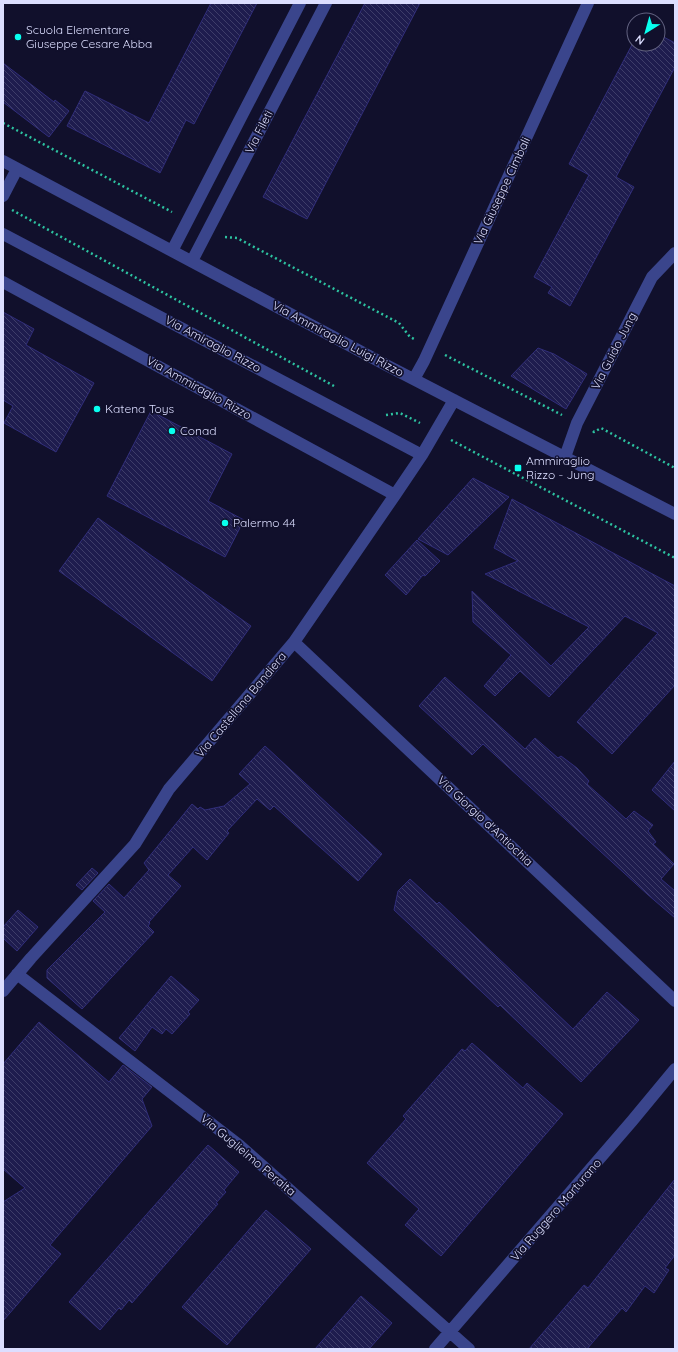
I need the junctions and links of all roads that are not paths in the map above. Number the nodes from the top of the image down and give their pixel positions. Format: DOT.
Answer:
graph roads {
  1 [pos="300,3"];
  2 [pos="326,3"];
  3 [pos="588,3"];
  4 [pos="3,162"];
  5 [pos="17,169"];
  6 [pos="3,196"];
  7 [pos="3,234"];
  8 [pos="172,251"];
  9 [pos="675,253"];
  10 [pos="192,261"];
  11 [pos="3,282"];
  12 [pos="414,379"];
  13 [pos="454,400"];
  14 [pos="422,454"];
  15 [pos="565,457"];
  16 [pos="395,495"];
  17 [pos="675,514"];
  18 [pos="294,642"];
  19 [pos="17,974"];
  20 [pos="3,991"];
  21 [pos="675,1001"];
  22 [pos="675,1069"];
  23 [pos="450,1332"];
  24 [pos="435,1349"];
  25 [pos="469,1349"];
  1 -- 8 [label="street, Via Fileti"];
  2 -- 10 [label="street, Via Fileti"];
  3 -- 12 [label="street, Via Giuseppe Cimbali"];
  4 -- 5 [label="street, Via Ammiraglio Luigi Rizzo"];
  5 -- 6 [label="street"];
  5 -- 8 [label="street, Via Ammiraglio Luigi Rizzo"];
  7 -- 14 [label="street, Via Amiraglio Rizzo"];
  8 -- 10 [label="street, Via Ammiraglio Luigi Rizzo"];
  9 -- 15 [label="street, Via Guido Jung"];
  10 -- 12 [label="street, Via Ammiraglio Luigi Rizzo"];
  11 -- 16 [label="street, Via Ammiraglio Rizzo"];
  12 -- 13 [label="street, Via Ammiraglio Luigi Rizzo"];
  13 -- 14 [label="street, Via Castellana Bandiera"];
  13 -- 15 [label="street, Via Ammiraglio Luigi Rizzo"];
  14 -- 16 [label="street, Via Castellana Bandiera"];
  15 -- 17 [label="street, Via Ammiraglio Luigi Rizzo"];
  16 -- 18 [label="street, Via Castellana Bandiera"];
  18 -- 19 [label="street, Via Castellana Bandiera"];
  18 -- 21 [label="street, Via Giorgio d'Antiochia"];
  19 -- 20 [label="street, Via Castellana Bandiera"];
  19 -- 23 [label="street, Via Guglielmo Peralta"];
  22 -- 23 [label="street, Via Ruggero Marturano"];
  23 -- 24 [label="street, Via Ruggero Marturano"];
  23 -- 25 [label="street, Via Guglielmo Peralta"];
}
